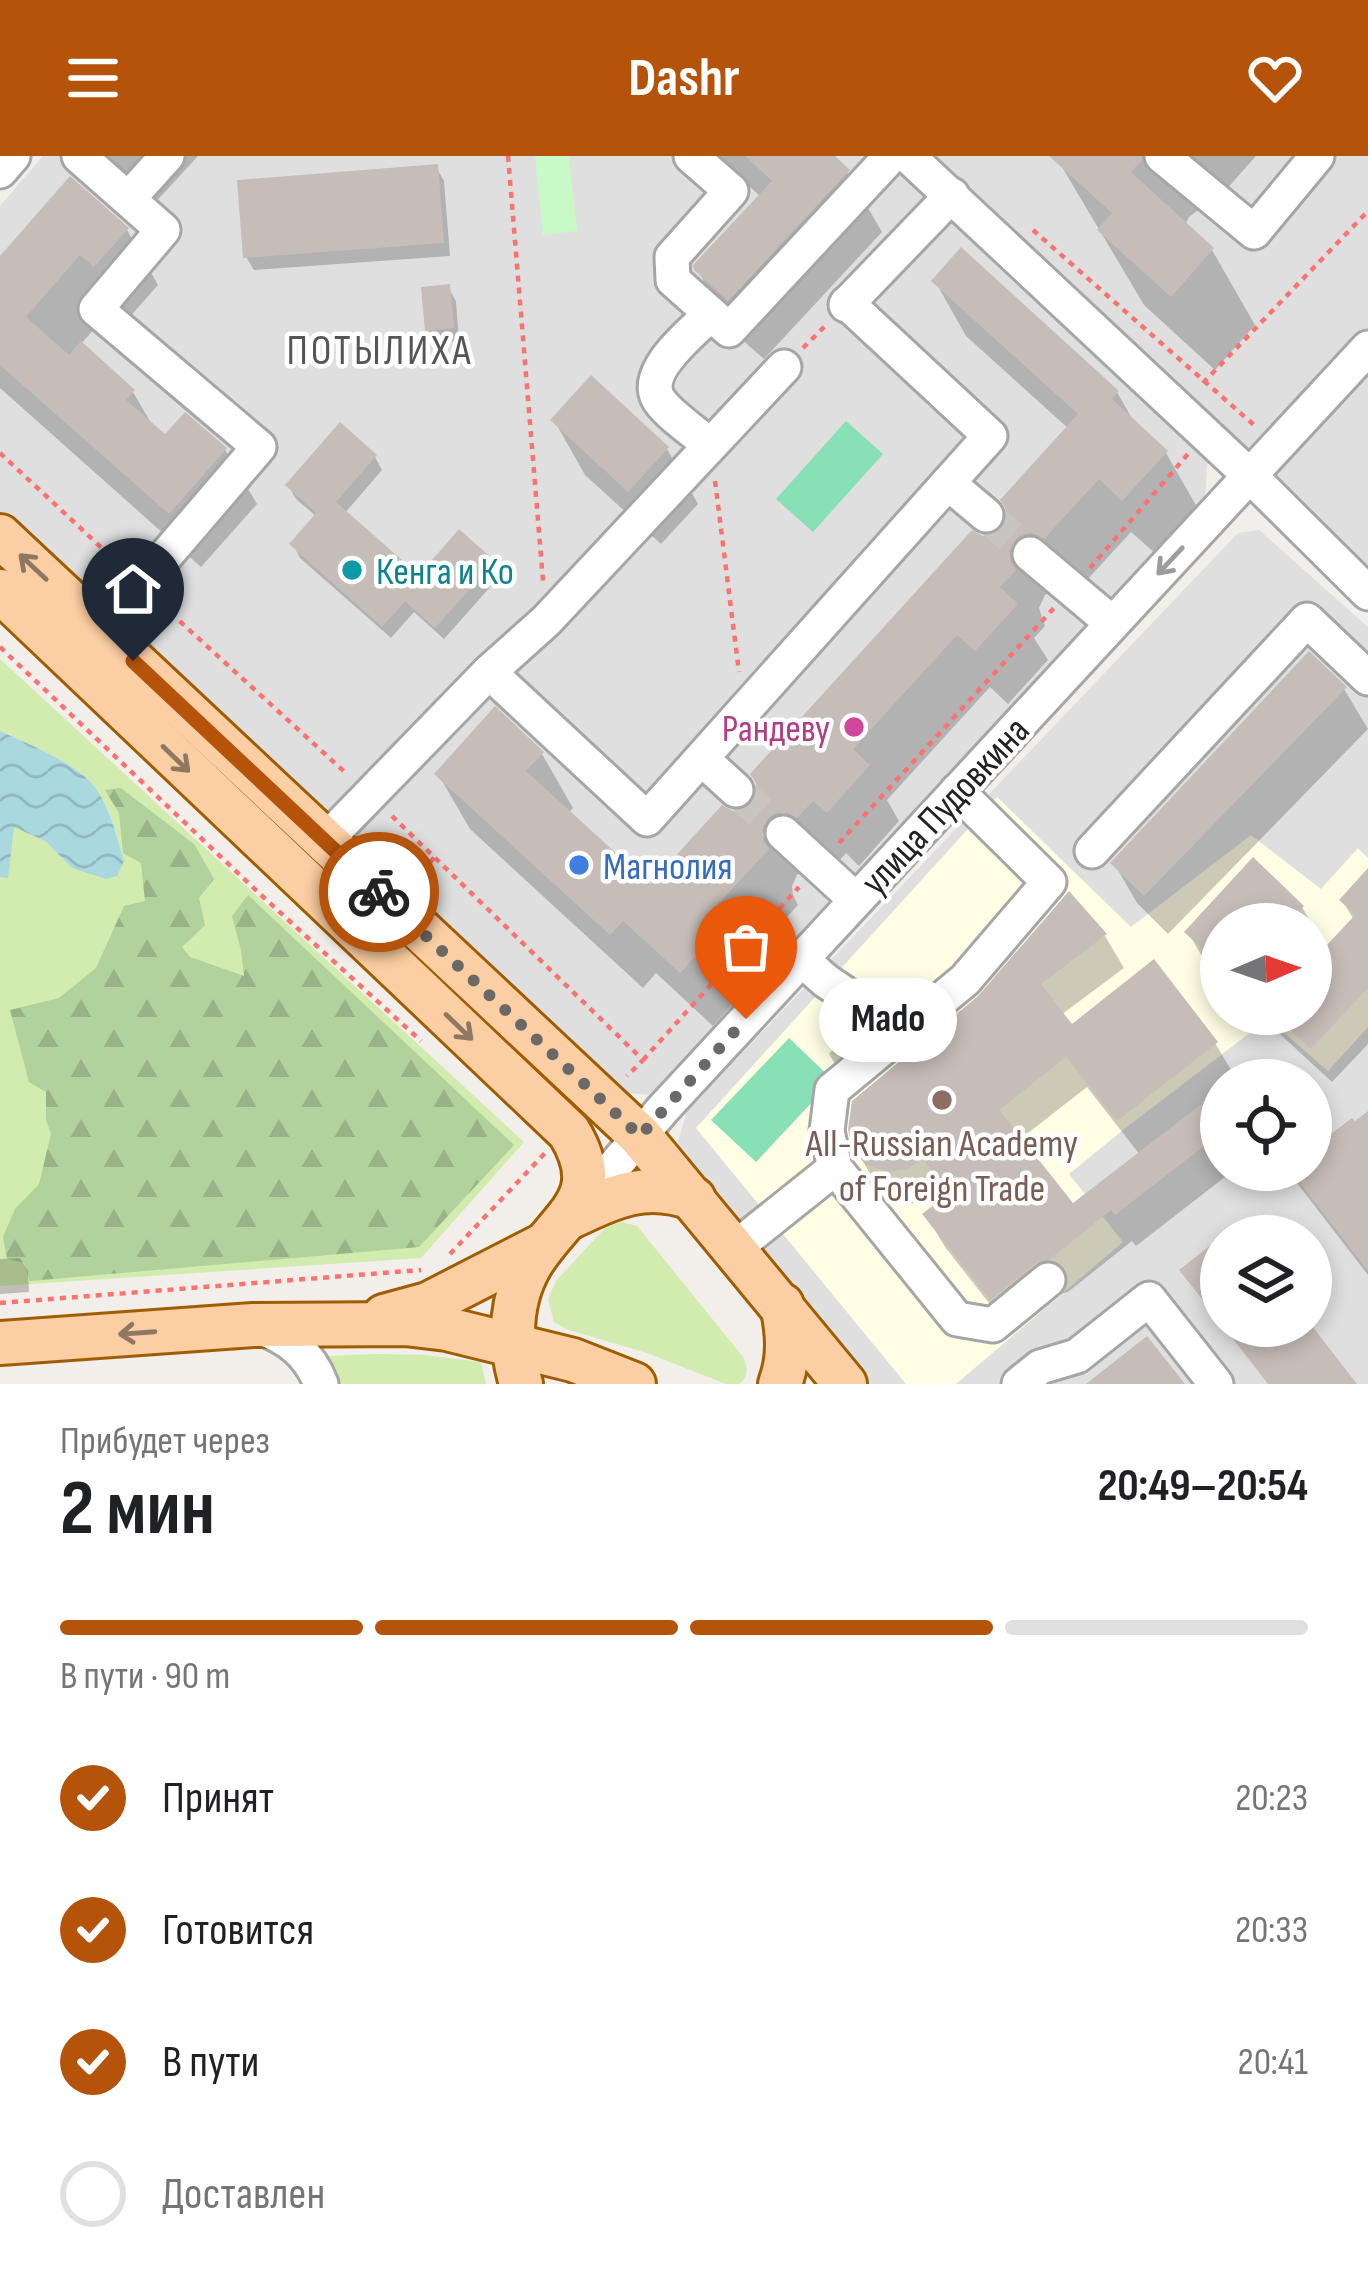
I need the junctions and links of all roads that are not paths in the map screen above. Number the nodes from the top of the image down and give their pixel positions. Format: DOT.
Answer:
graph roads {
  1 [pos="13,156"];
  2 [pos="79,156"];
  3 [pos="166,156"];
  4 [pos="692,156"];
  5 [pos="890,156"];
  6 [pos="908,156"];
  7 [pos="1162,156"];
  8 [pos="1317,156"];
  9 [pos="0,171"];
  10 [pos="952,195"];
  11 [pos="128,199"];
  12 [pos="710,314"];
  13 [pos="1368,348"];
  14 [pos="784,367"];
  15 [pos="710,446"];
  16 [pos="1249,475"];
  17 [pos="948,483"];
  18 [pos="986,515"];
  19 [pos="0,536"];
  20 [pos="1030,554"];
  21 [pos="0,591"];
  22 [pos="1368,593"];
  23 [pos="1112,623"];
  24 [pos="100,631"];
  25 [pos="488,672"];
  26 [pos="1368,678"];
  27 [pos="702,759"];
  28 [pos="736,790"];
  29 [pos="958,791"];
  30 [pos="783,833"];
  31 [pos="325,842"];
  32 [pos="1092,851"];
  33 [pos="856,900"];
  34 [pos="802,959"];
  35 [pos="902,1032"];
  36 [pos="640,1136"];
  37 [pos="836,1168"];
  38 [pos="694,1199"];
  39 [pos="559,1230"];
  40 [pos="735,1248"];
  41 [pos="1048,1280"];
  42 [pos="782,1305"];
  43 [pos="358,1322"];
  44 [pos="254,1324"];
  45 [pos="0,1342"];
  46 [pos="517,1364"];
  47 [pos="321,1384"];
  48 [pos="634,1384"];
  49 [pos="780,1384"];
  50 [pos="845,1384"];
  51 [pos="1019,1384"];
  52 [pos="1216,1384"];
  1 -- 9 [label="street"];
  2 -- 11 [label="street"];
  3 -- 11 [label="street"];
  4 -- 12 [label="street"];
  5 -- 12 [label="street"];
  6 -- 10 [label="street"];
  7 -- 8 [label="street"];
  10 -- 16 [label="street"];
  10 -- 17 [label="street"];
  11 -- 24 [label="street"];
  12 -- 15 [label="street"];
  13 -- 16 [label="street, улица Пудовкина"];
  14 -- 15 [label="street"];
  15 -- 25 [label="street"];
  16 -- 22 [label="street"];
  16 -- 23 [label="street, улица Пудовкина, one-way"];
  17 -- 18 [label="street"];
  17 -- 27 [label="street"];
  24 -- 19 [label="main road, one-way"];
  20 -- 23 [label="street"];
  21 -- 39 [label="main road, one-way"];
  23 -- 29 [label="street, улица Пудовкина"];
  24 -- 31 [label="main road"];
  25 -- 27 [label="street"];
  25 -- 31 [label="street"];
  26 -- 32 [label="street"];
  27 -- 28 [label="street"];
  29 -- 33 [label="street, улица Пудовкина"];
  29 -- 35 [label="street"];
  30 -- 33 [label="street"];
  31 -- 36 [label="main road"];
  33 -- 34 [label="street, улица Пудовкина"];
  34 -- 35 [label="street"];
  34 -- 36 [label="street, улица Пудовкина"];
  35 -- 37 [label="street"];
  36 -- 38 [label="main road"];
  36 -- 39 [label="street, улица Пудовкина"];
  37 -- 40 [label="street"];
  37 -- 41 [label="street"];
  38 -- 39 [label="main road"];
  38 -- 40 [label="main road"];
  39 -- 43 [label="main road"];
  39 -- 46 [label="main road"];
  40 -- 42 [label="main road"];
  42 -- 49 [label="main road"];
  42 -- 50 [label="main road"];
  43 -- 44 [label="main road"];
  43 -- 46 [label="main road"];
  44 -- 45 [label="main road, one-way"];
  44 -- 47 [label="street"];
  46 -- 48 [label="main road"];
  51 -- 52 [label="street"];
}
